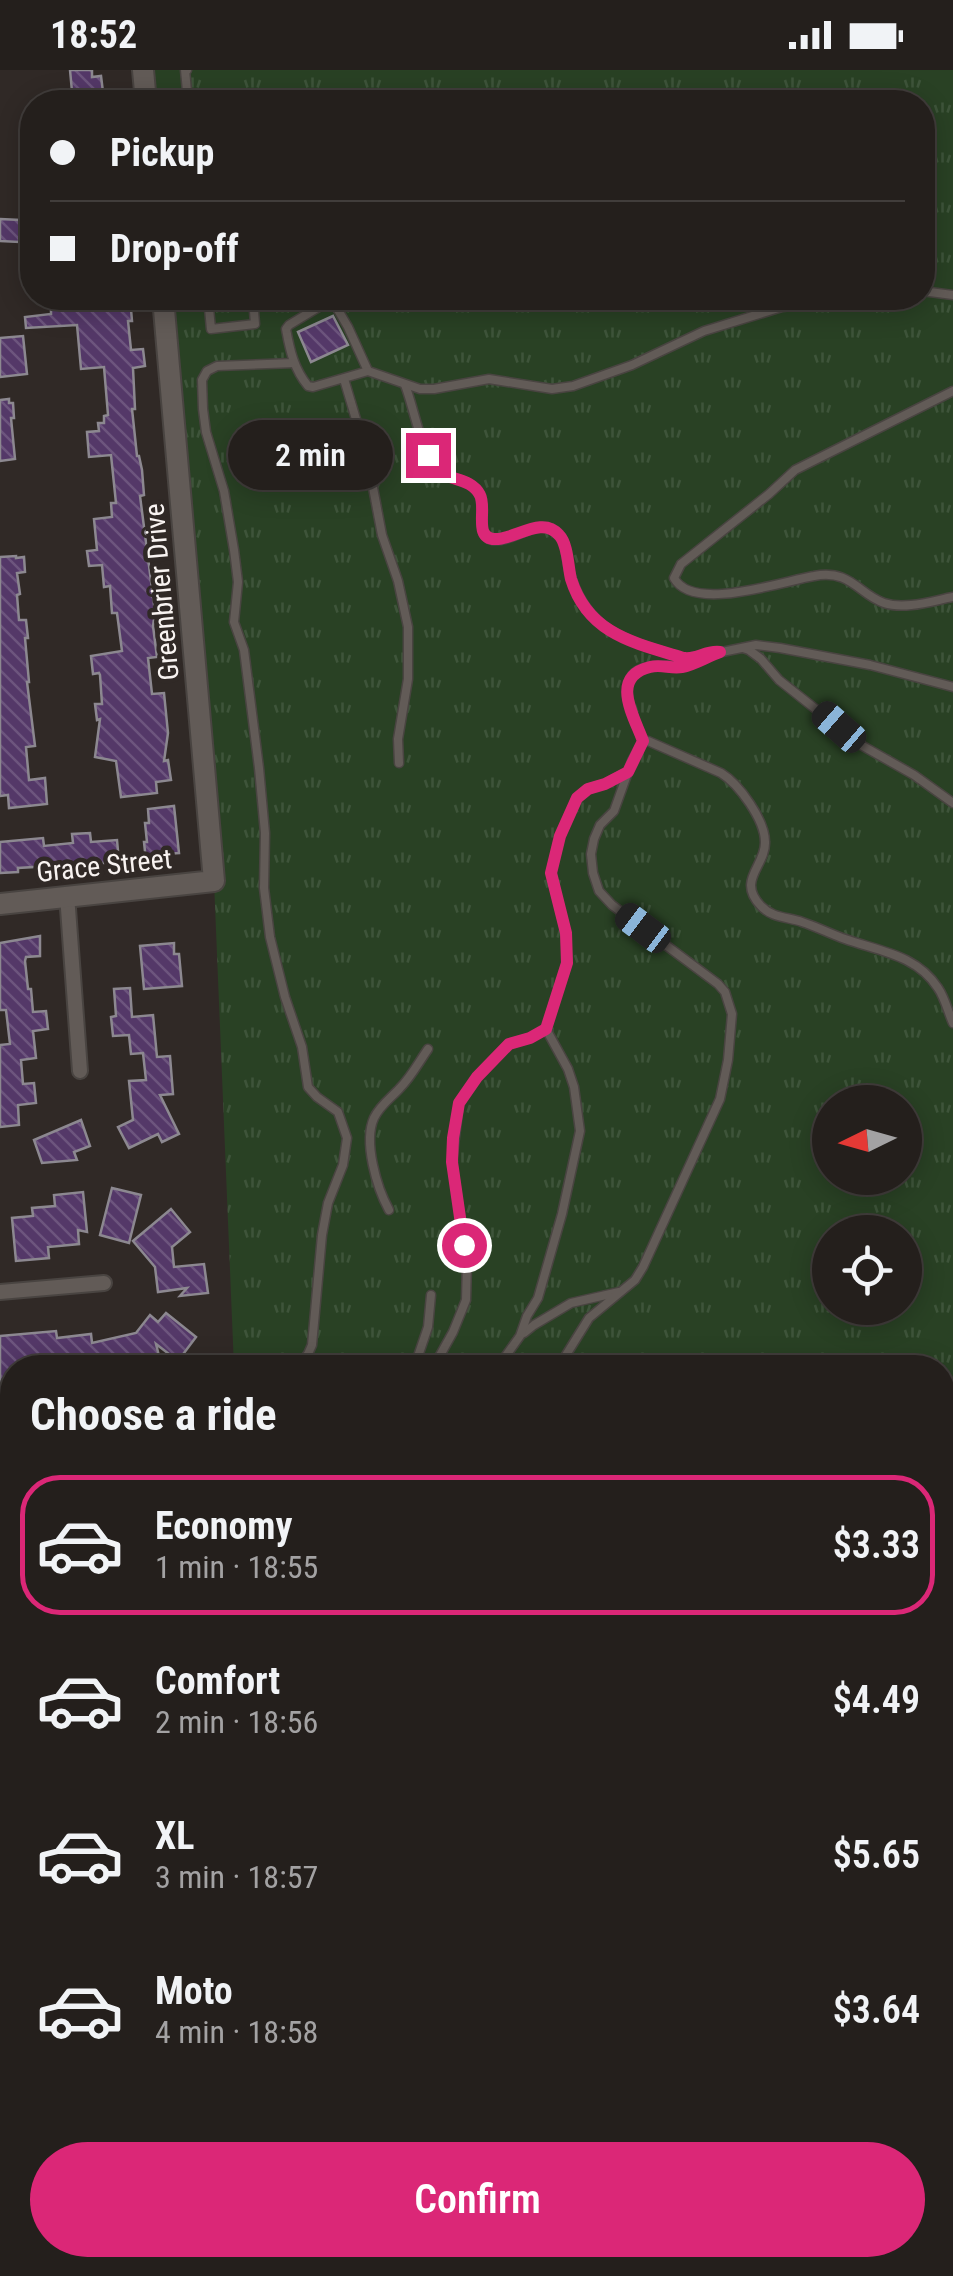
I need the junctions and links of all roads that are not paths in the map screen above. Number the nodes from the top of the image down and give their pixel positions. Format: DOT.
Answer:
graph roads {
  1 [pos="164,310"];
  2 [pos="209,310"];
  3 [pos="254,310"];
  4 [pos="313,310"];
  5 [pos="338,310"];
  6 [pos="772,310"];
  7 [pos="294,363"];
  8 [pos="368,371"];
  9 [pos="344,378"];
  10 [pos="405,384"];
  11 [pos="953,391"];
  12 [pos="953,598"];
  13 [pos="738,648"];
  14 [pos="720,652"];
  15 [pos="953,687"];
  16 [pos="643,741"];
  17 [pos="399,763"];
  18 [pos="628,772"];
  19 [pos="953,803"];
  20 [pos="214,881"];
  21 [pos="66,896"];
  22 [pos="0,904"];
  23 [pos="953,1023"];
  24 [pos="546,1029"];
  25 [pos="428,1050"];
  26 [pos="80,1071"];
  27 [pos="389,1210"];
  28 [pos="104,1283"];
  29 [pos="622,1291"];
  30 [pos="0,1292"];
  31 [pos="430,1295"];
  32 [pos="520,1336"];
  33 [pos="307,1355"];
  34 [pos="419,1355"];
  35 [pos="440,1355"];
  36 [pos="506,1355"];
  37 [pos="566,1355"];
  1 -- 20 [label="street, Greenbrier Drive"];
  2 -- 3 [label="lane"];
  4 -- 7 [label="lane"];
  5 -- 8 [label="lane"];
  6 -- 10 [label="lane"];
  7 -- 9 [label="lane"];
  7 -- 33 [label="lane"];
  8 -- 9 [label="lane"];
  8 -- 10 [label="lane"];
  9 -- 17 [label="lane"];
  10 -- 14 [label="lane"];
  11 -- 12 [label="lane"];
  13 -- 14 [label="lane"];
  13 -- 15 [label="lane"];
  13 -- 19 [label="lane"];
  14 -- 16 [label="lane"];
  16 -- 18 [label="lane"];
  16 -- 23 [label="lane"];
  18 -- 24 [label="lane"];
  18 -- 29 [label="lane"];
  20 -- 21 [label="street, Grace Street"];
  21 -- 22 [label="street, Grace Street"];
  21 -- 26 [label="street"];
  24 -- 32 [label="lane"];
  24 -- 35 [label="lane"];
  25 -- 27 [label="lane"];
  28 -- 30 [label="street"];
  29 -- 32 [label="lane"];
  29 -- 37 [label="lane"];
  31 -- 34 [label="lane"];
  32 -- 36 [label="lane"];
}
